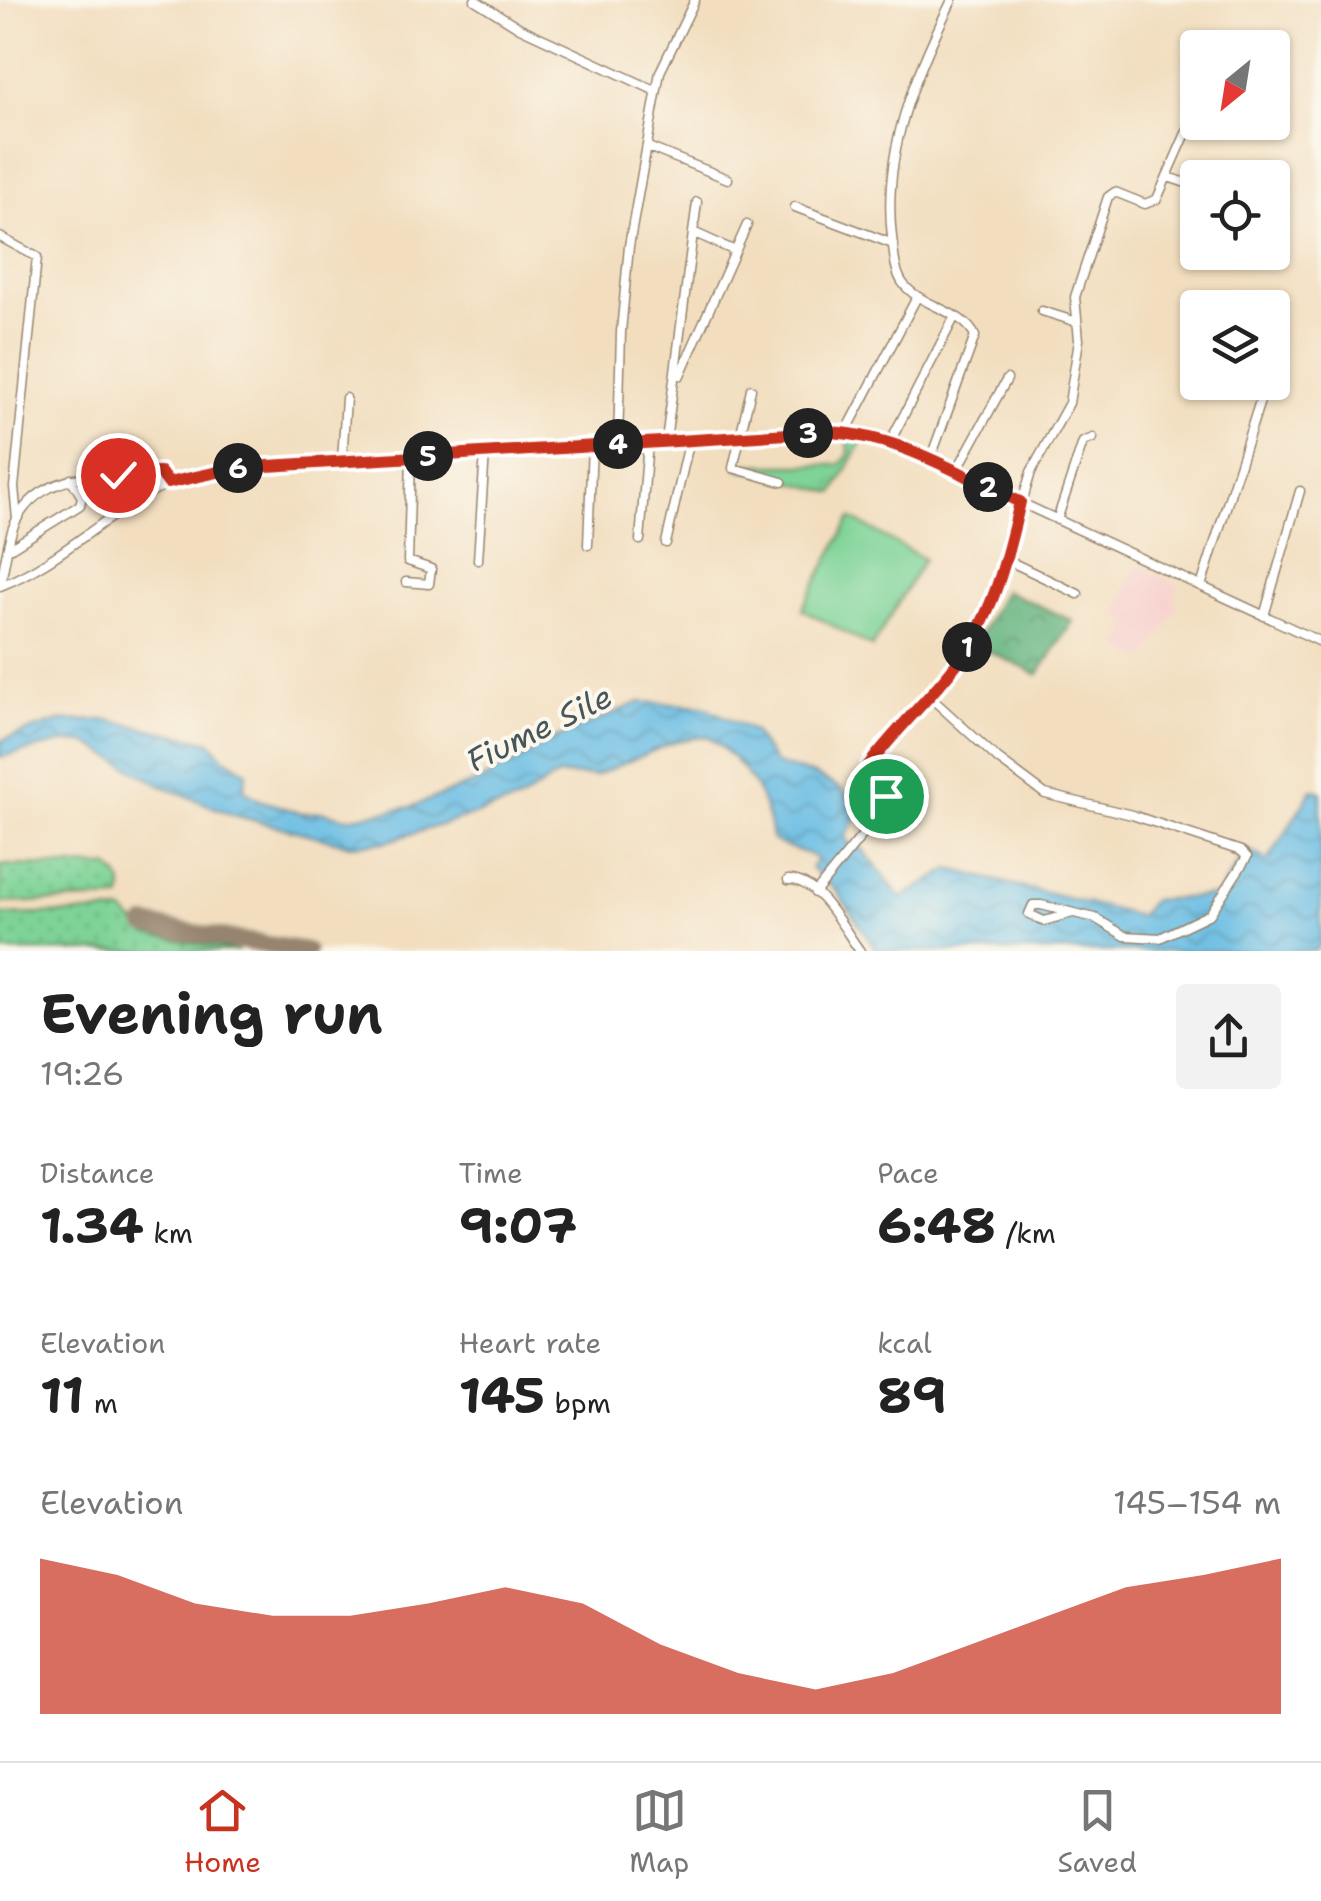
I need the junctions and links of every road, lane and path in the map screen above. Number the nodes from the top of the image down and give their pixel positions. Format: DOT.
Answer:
graph roads {
  1 [pos="475,0"];
  2 [pos="695,0"];
  3 [pos="952,0"];
  4 [pos="656,91"];
  5 [pos="1184,140"];
  6 [pos="648,147"];
  7 [pos="1168,178"];
  8 [pos="728,179"];
  9 [pos="1180,182"];
  10 [pos="697,202"];
  11 [pos="794,207"];
  12 [pos="747,225"];
  13 [pos="693,232"];
  14 [pos="0,238"];
  15 [pos="892,244"];
  16 [pos="736,251"];
  17 [pos="917,297"];
  18 [pos="1042,310"];
  19 [pos="954,318"];
  20 [pos="1077,322"];
  21 [pos="1007,379"];
  22 [pos="676,384"];
  23 [pos="751,389"];
  24 [pos="346,398"];
  25 [pos="1260,400"];
  26 [pos="846,432"];
  27 [pos="739,436"];
  28 [pos="1093,438"];
  29 [pos="690,439"];
  30 [pos="666,441"];
  31 [pos="648,442"];
  32 [pos="890,442"];
  33 [pos="618,444"];
  34 [pos="592,445"];
  35 [pos="485,452"];
  36 [pos="411,457"];
  37 [pos="930,460"];
  38 [pos="342,461"];
  39 [pos="956,472"];
  40 [pos="71,479"];
  41 [pos="782,482"];
  42 [pos="168,483"];
  43 [pos="1300,491"];
  44 [pos="1020,502"];
  45 [pos="1057,520"];
  46 [pos="15,524"];
  47 [pos="0,528"];
  48 [pos="640,540"];
  49 [pos="666,543"];
  50 [pos="588,545"];
  51 [pos="11,548"];
  52 [pos="478,560"];
  53 [pos="1006,560"];
  54 [pos="406,582"];
  55 [pos="0,586"];
  56 [pos="1201,586"];
  57 [pos="1078,594"];
  58 [pos="1264,616"];
  59 [pos="1321,642"];
  60 [pos="929,696"];
  61 [pos="788,880"];
  62 [pos="815,893"];
  63 [pos="1069,914"];
  64 [pos="860,951"];
  1 -- 4 [label="street"];
  2 -- 4 [label="street"];
  3 -- 15 [label="street"];
  4 -- 6 [label="street"];
  5 -- 7 [label="street"];
  6 -- 8 [label="street"];
  6 -- 33 [label="street"];
  7 -- 9 [label="street"];
  7 -- 20 [label="street"];
  10 -- 13 [label="street"];
  11 -- 15 [label="street"];
  12 -- 16 [label="street"];
  13 -- 16 [label="street"];
  13 -- 22 [label="street"];
  14 -- 46 [label="street"];
  15 -- 17 [label="street"];
  16 -- 22 [label="street"];
  17 -- 19 [label="street"];
  17 -- 26 [label="street"];
  18 -- 20 [label="street"];
  19 -- 32 [label="street"];
  19 -- 37 [label="street"];
  20 -- 44 [label="street"];
  21 -- 39 [label="street"];
  22 -- 30 [label="street"];
  23 -- 27 [label="street"];
  24 -- 38 [label="street"];
  25 -- 56 [label="street"];
  26 -- 27 [label="street"];
  26 -- 32 [label="street"];
  27 -- 29 [label="street"];
  27 -- 41 [label="street"];
  28 -- 45 [label="street"];
  29 -- 30 [label="street"];
  29 -- 49 [label="street"];
  30 -- 31 [label="street"];
  31 -- 33 [label="street"];
  31 -- 48 [label="street"];
  32 -- 37 [label="street"];
  33 -- 34 [label="street"];
  34 -- 35 [label="street"];
  34 -- 50 [label="street"];
  35 -- 36 [label="street"];
  35 -- 52 [label="street"];
  36 -- 38 [label="street"];
  36 -- 54 [label="street"];
  37 -- 39 [label="street"];
  38 -- 42 [label="street"];
  39 -- 44 [label="street"];
  40 -- 42 [label="street"];
  40 -- 46 [label="street"];
  40 -- 51 [label="street"];
  42 -- 55 [label="street"];
  43 -- 58 [label="street"];
  44 -- 45 [label="street"];
  44 -- 53 [label="street"];
  45 -- 56 [label="street"];
  46 -- 47 [label="street"];
  46 -- 51 [label="street"];
  51 -- 55 [label="street"];
  53 -- 57 [label="street"];
  53 -- 60 [label="street"];
  56 -- 58 [label="street"];
  58 -- 59 [label="street"];
  60 -- 62 [label="street"];
  60 -- 63 [label="street"];
  61 -- 62 [label="street"];
  62 -- 64 [label="street"];
}
